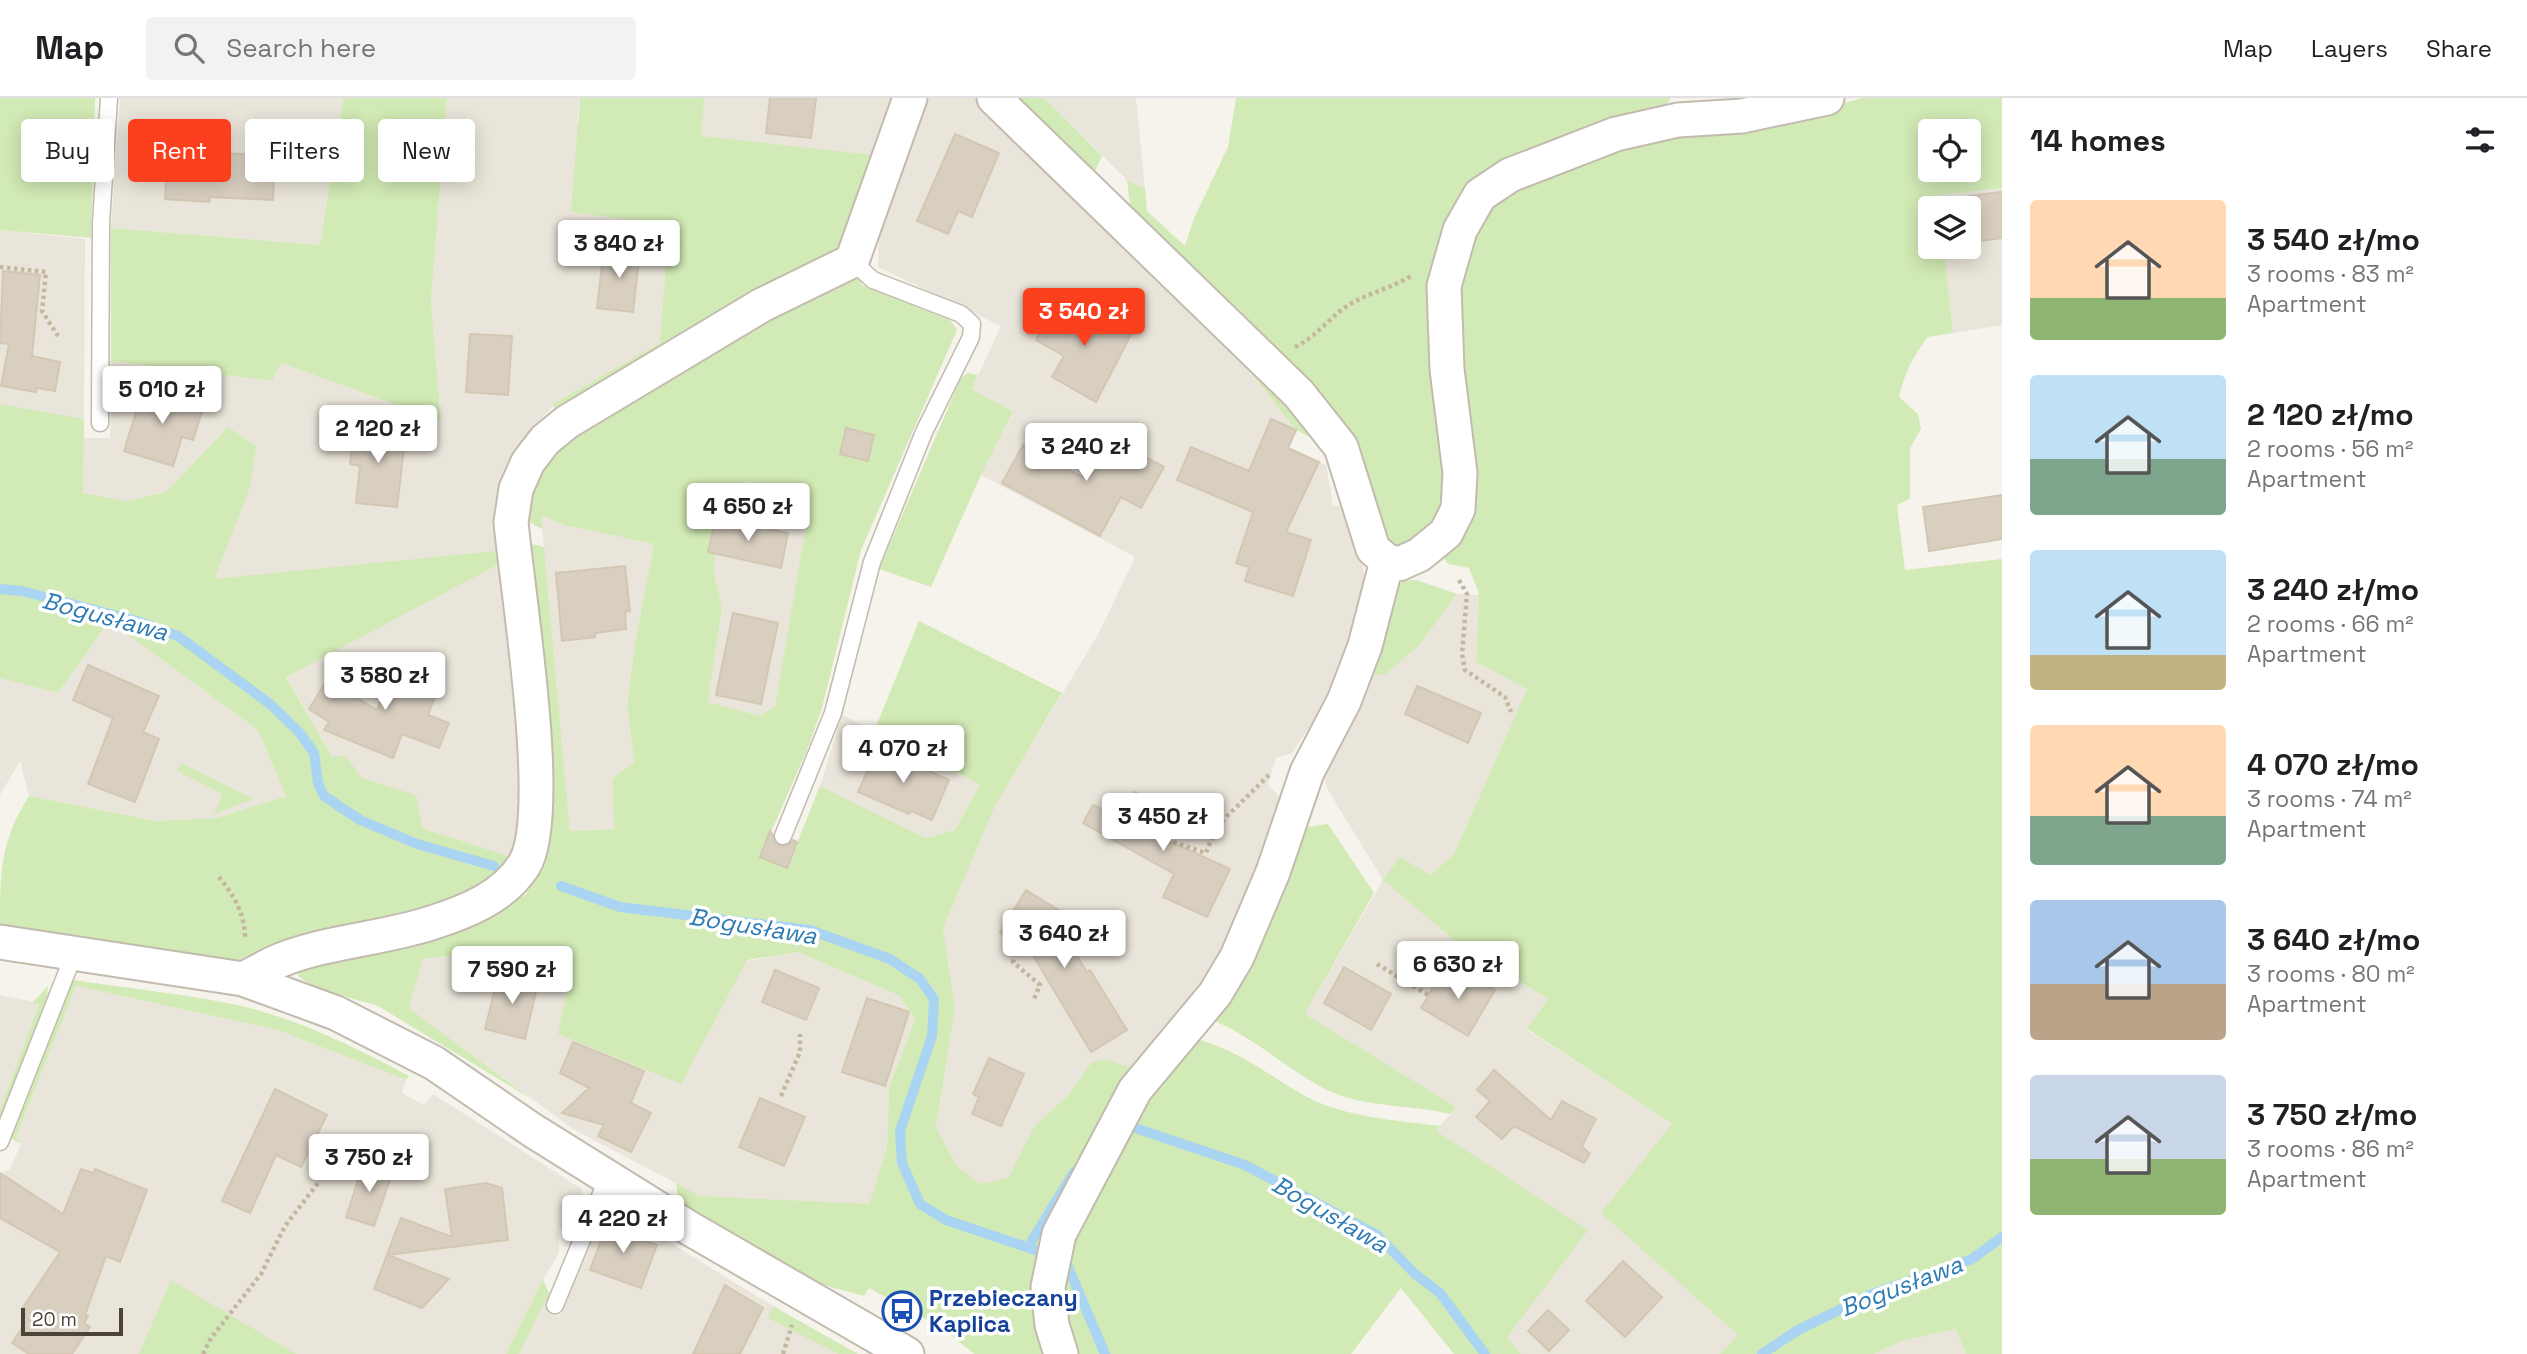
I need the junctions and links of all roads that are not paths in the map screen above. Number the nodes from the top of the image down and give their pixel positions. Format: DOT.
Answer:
graph roads {
  1 [pos="109,98"];
  2 [pos="910,98"];
  3 [pos="994,98"];
  4 [pos="1827,98"];
  5 [pos="852,261"];
  6 [pos="100,423"];
  7 [pos="1387,561"];
  8 [pos="783,836"];
  9 [pos="0,942"];
  10 [pos="74,954"];
  11 [pos="243,979"];
  12 [pos="0,1142"];
  13 [pos="608,1177"];
  14 [pos="555,1305"];
  15 [pos="907,1354"];
  16 [pos="1061,1354"];
  1 -- 6 [label="lane"];
  2 -- 5 [label="street"];
  3 -- 7 [label="street"];
  4 -- 7 [label="street"];
  5 -- 8 [label="lane"];
  5 -- 11 [label="street"];
  7 -- 16 [label="street"];
  9 -- 10 [label="street"];
  10 -- 11 [label="street"];
  10 -- 12 [label="lane"];
  11 -- 13 [label="street"];
  13 -- 14 [label="lane"];
  13 -- 15 [label="street"];
}
